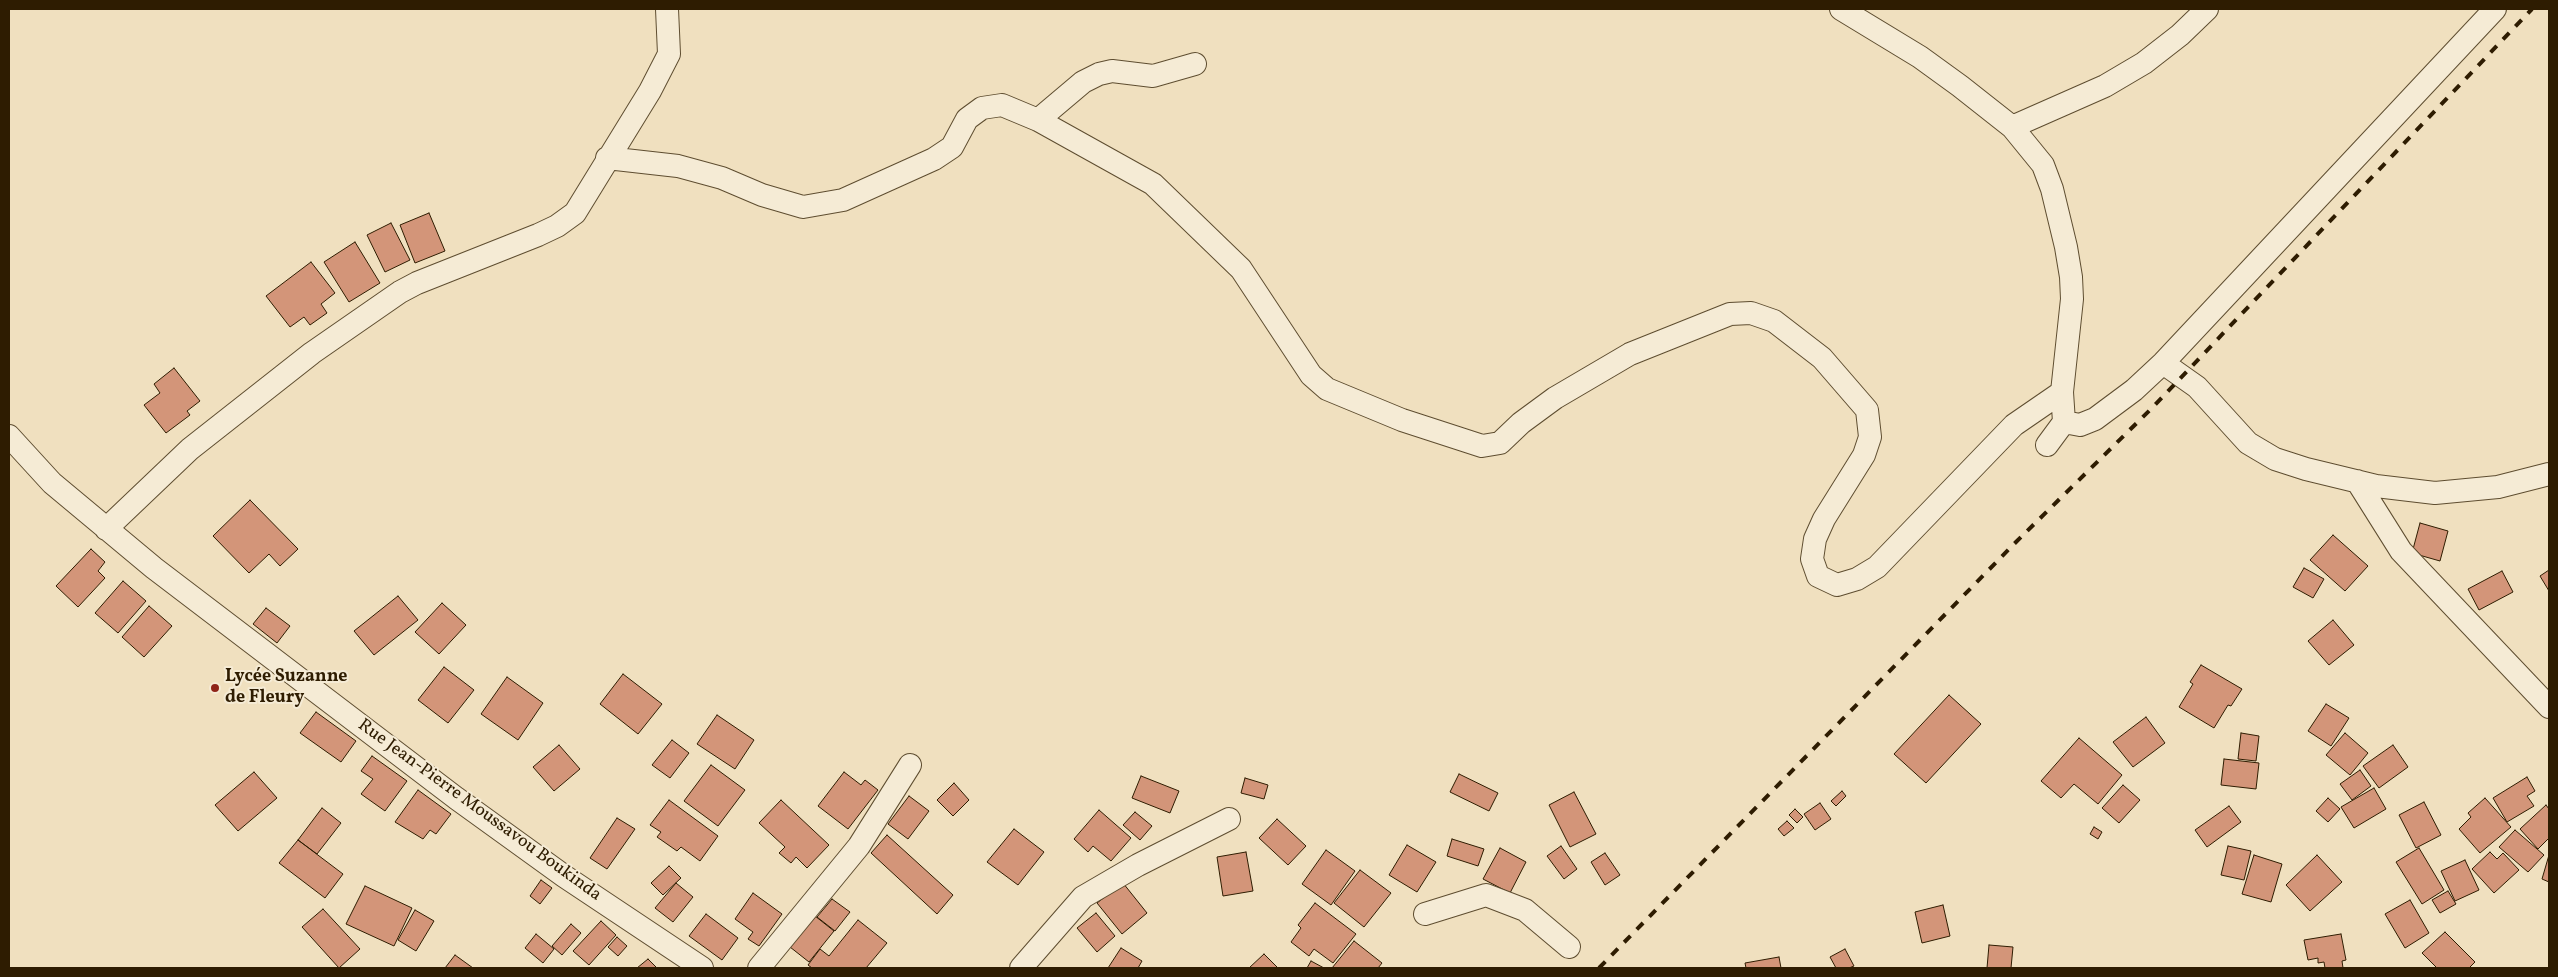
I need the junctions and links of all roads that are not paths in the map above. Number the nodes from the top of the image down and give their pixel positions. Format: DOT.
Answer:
graph roads {
  1 [pos="667,9"];
  2 [pos="1841,9"];
  3 [pos="2207,9"];
  4 [pos="2494,9"];
  5 [pos="1195,64"];
  6 [pos="1038,120"];
  7 [pos="2012,127"];
  8 [pos="607,158"];
  9 [pos="2163,363"];
  10 [pos="2062,392"];
  11 [pos="2064,422"];
  12 [pos="9,436"];
  13 [pos="2047,445"];
  14 [pos="2549,474"];
  15 [pos="2357,481"];
  16 [pos="106,529"];
  17 [pos="2549,707"];
  18 [pos="910,765"];
  19 [pos="1229,819"];
  20 [pos="1425,914"];
  21 [pos="1568,947"];
  22 [pos="702,968"];
  23 [pos="759,968"];
  24 [pos="1021,968"];
  1 -- 8 [label="street"];
  2 -- 7 [label="street"];
  3 -- 7 [label="street"];
  4 -- 9 [label="street"];
  5 -- 6 [label="street"];
  6 -- 8 [label="street"];
  6 -- 10 [label="street"];
  7 -- 10 [label="street"];
  8 -- 16 [label="street"];
  9 -- 11 [label="street"];
  9 -- 15 [label="street"];
  10 -- 11 [label="street"];
  11 -- 13 [label="street"];
  12 -- 16 [label="street, Rue Jean-Pierre Moussavou Boukinda"];
  14 -- 15 [label="street"];
  15 -- 17 [label="street"];
  16 -- 22 [label="street, Rue Jean-Pierre Moussavou Boukinda"];
  18 -- 23 [label="street"];
  19 -- 24 [label="street"];
  20 -- 21 [label="street"];
}
